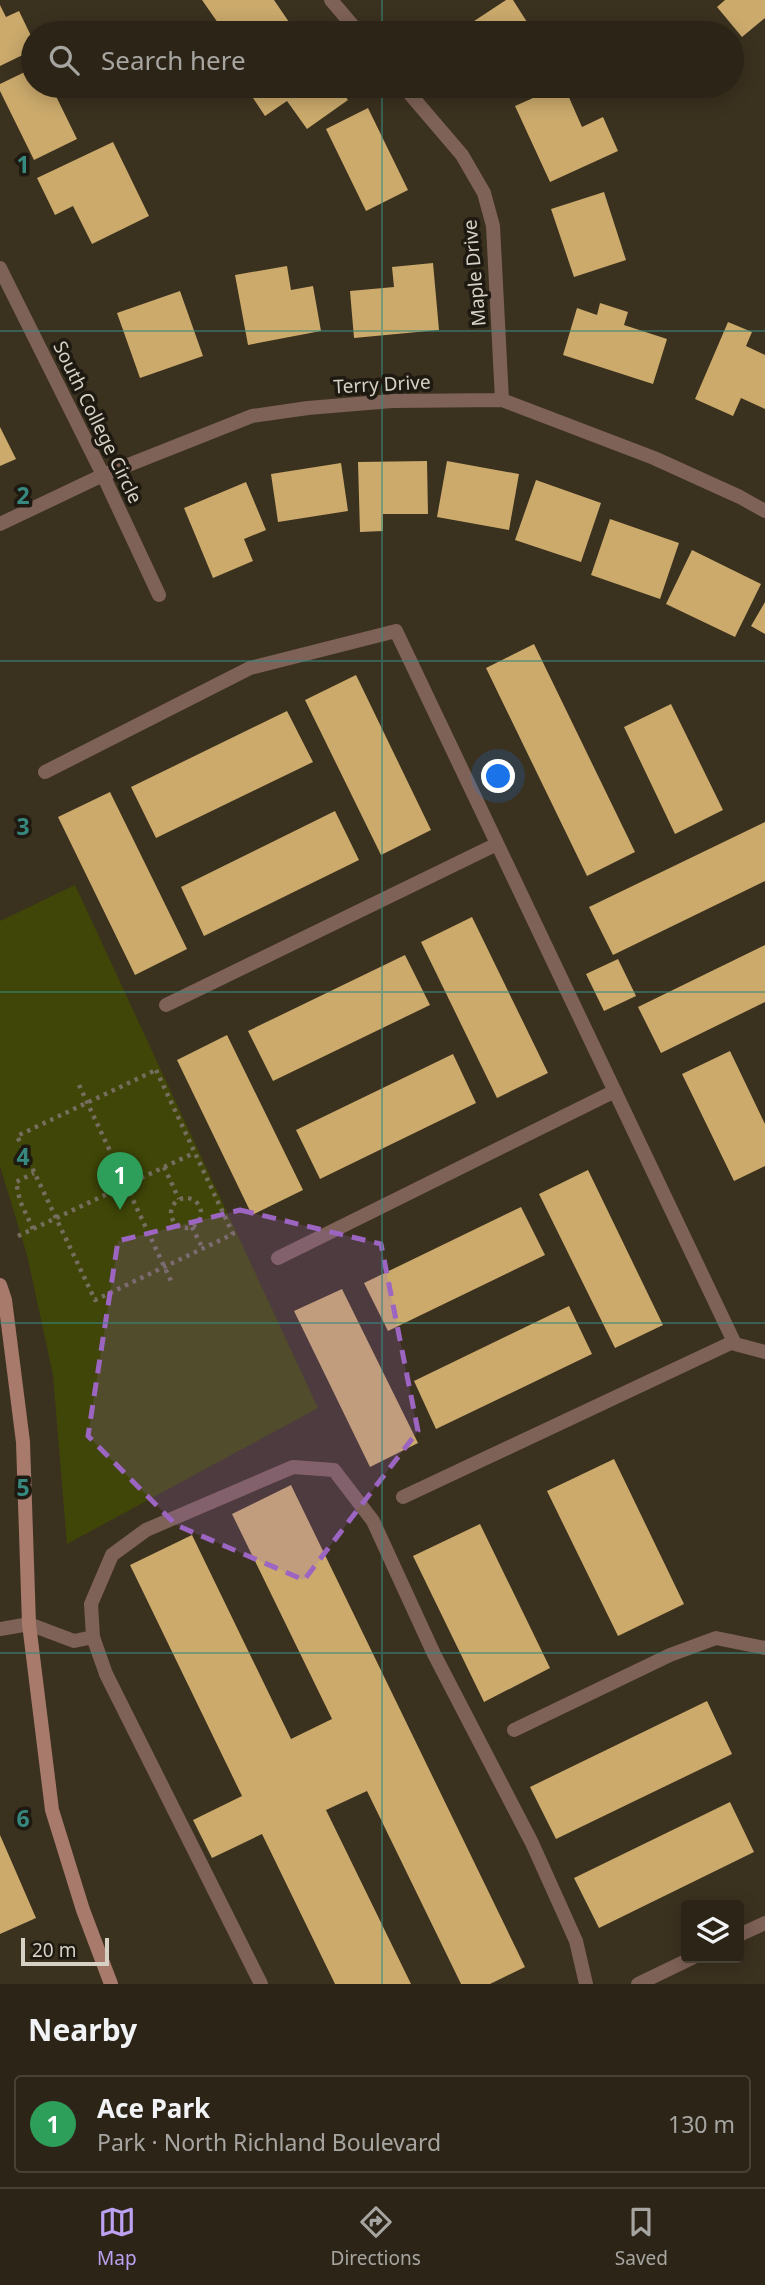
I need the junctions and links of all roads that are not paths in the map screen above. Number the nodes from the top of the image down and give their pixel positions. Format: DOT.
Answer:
graph roads {
  1 [pos="331,0"];
  2 [pos="349,21"];
  3 [pos="413,98"];
  4 [pos="0,268"];
  5 [pos="502,400"];
  6 [pos="103,475"];
  7 [pos="765,511"];
  8 [pos="0,524"];
  9 [pos="159,595"];
  10 [pos="45,772"];
  11 [pos="497,844"];
  12 [pos="166,1005"];
  13 [pos="615,1091"];
  14 [pos="278,1258"];
  15 [pos="0,1285"];
  16 [pos="733,1342"];
  17 [pos="765,1352"];
  18 [pos="403,1497"];
  19 [pos="29,1624"];
  20 [pos="0,1629"];
  21 [pos="93,1637"];
  22 [pos="765,1648"];
  23 [pos="514,1730"];
  24 [pos="765,1923"];
  25 [pos="744,1933"];
  26 [pos="682,1963"];
  27 [pos="105,1982"];
  28 [pos="261,1984"];
  29 [pos="586,1984"];
  30 [pos="638,1984"];
  1 -- 2 [label="street"];
  3 -- 5 [label="street, Maple Drive"];
  4 -- 6 [label="street, South College Circle"];
  5 -- 6 [label="street, Terry Drive"];
  5 -- 7 [label="street, Terry Drive"];
  6 -- 8 [label="street, Terry Drive"];
  6 -- 9 [label="street, South College Circle"];
  10 -- 11 [label="street"];
  11 -- 12 [label="street"];
  11 -- 13 [label="street"];
  13 -- 14 [label="street"];
  13 -- 16 [label="street"];
  15 -- 19 [label="street"];
  16 -- 17 [label="street"];
  16 -- 18 [label="street"];
  19 -- 20 [label="street"];
  19 -- 21 [label="street"];
  19 -- 27 [label="street"];
  21 -- 28 [label="street"];
  21 -- 29 [label="street"];
  22 -- 23 [label="street"];
  24 -- 25 [label="street"];
  26 -- 30 [label="street"];
}
